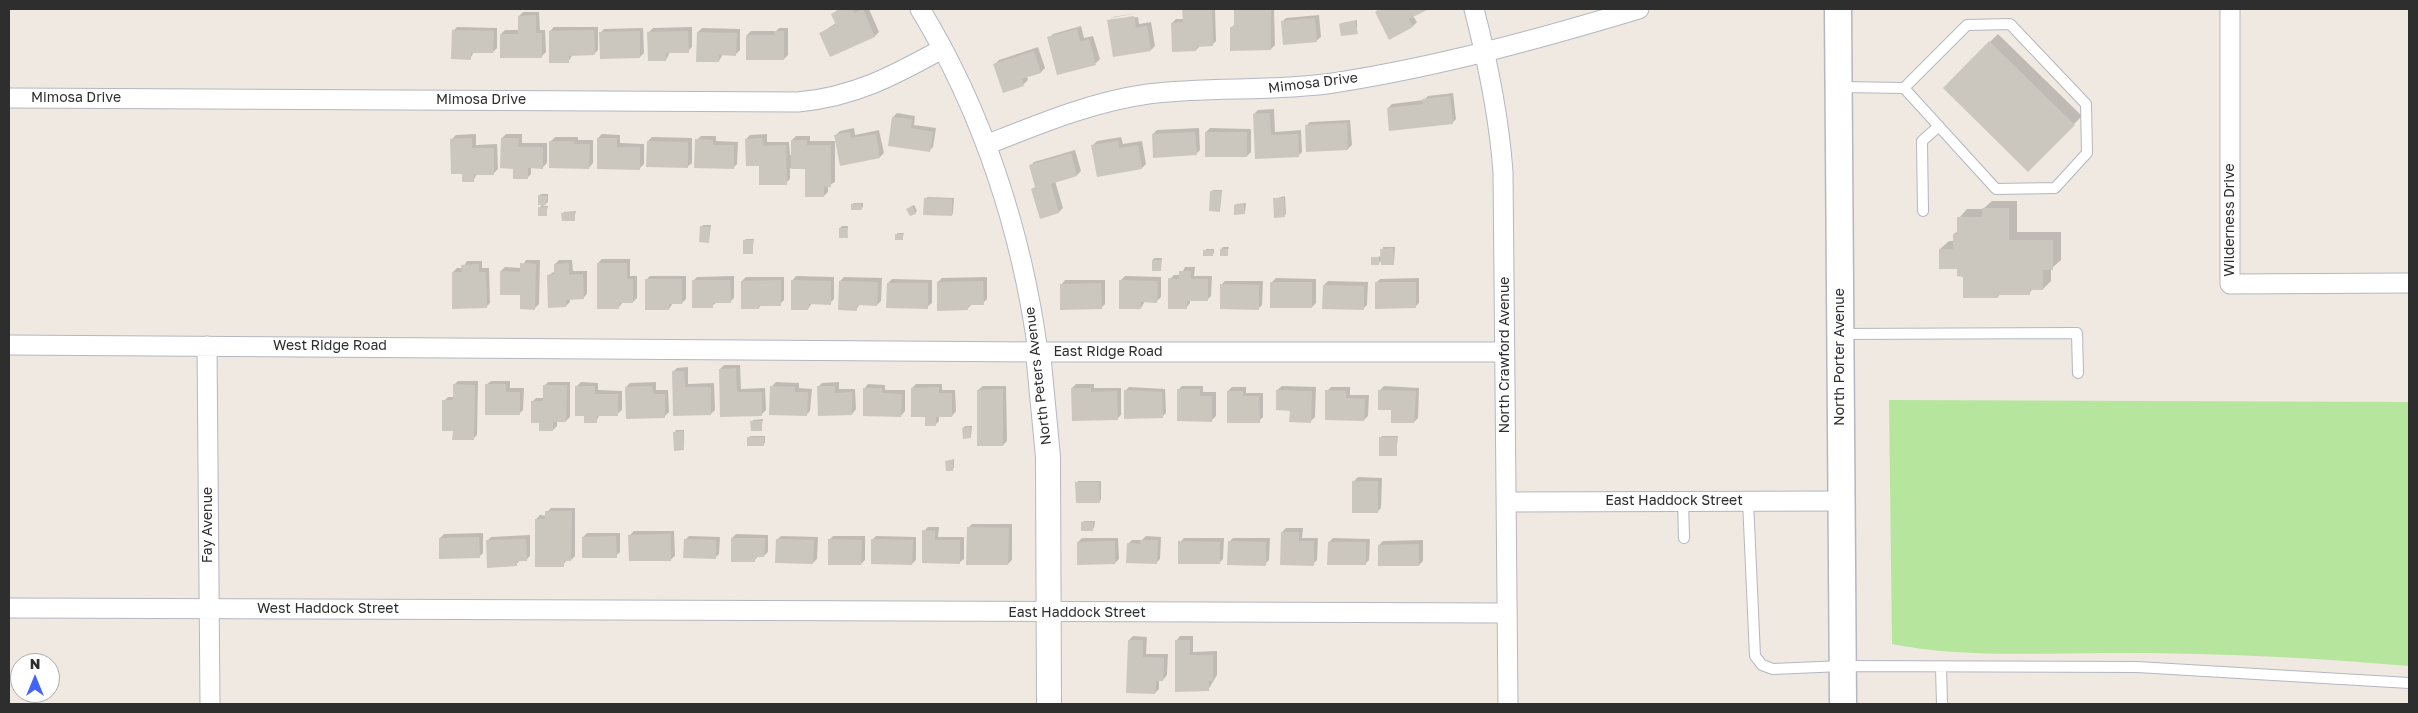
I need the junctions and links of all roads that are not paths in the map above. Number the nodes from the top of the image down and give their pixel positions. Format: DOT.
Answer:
graph roads {
  1 [pos="920,9"];
  2 [pos="1474,9"];
  3 [pos="1639,9"];
  4 [pos="1838,9"];
  5 [pos="2230,9"];
  6 [pos="942,49"];
  7 [pos="1484,51"];
  8 [pos="1838,87"];
  9 [pos="1904,88"];
  10 [pos="9,98"];
  11 [pos="1939,126"];
  12 [pos="986,145"];
  13 [pos="1923,211"];
  14 [pos="2409,283"];
  15 [pos="1840,334"];
  16 [pos="9,345"];
  17 [pos="207,346"];
  18 [pos="652,349"];
  19 [pos="1038,352"];
  20 [pos="1504,352"];
  21 [pos="2078,372"];
  22 [pos="1748,501"];
  23 [pos="1841,501"];
  24 [pos="1507,502"];
  25 [pos="1683,502"];
  26 [pos="1684,538"];
  27 [pos="9,608"];
  28 [pos="209,609"];
  29 [pos="648,610"];
  30 [pos="1049,613"];
  31 [pos="1506,613"];
  32 [pos="1842,666"];
  33 [pos="1941,667"];
  34 [pos="2409,683"];
  35 [pos="210,704"];
  36 [pos="1049,704"];
  37 [pos="1508,704"];
  38 [pos="1843,704"];
  39 [pos="1942,704"];
  1 -- 6 [label="street, North Peters Avenue"];
  2 -- 7 [label="street, North Crawford Avenue"];
  3 -- 7 [label="street, Mimosa Drive"];
  4 -- 8 [label="main road, North Porter Avenue"];
  5 -- 14 [label="street, Wilderness Drive"];
  6 -- 10 [label="street, Mimosa Drive"];
  6 -- 12 [label="street, North Peters Avenue"];
  7 -- 12 [label="street, Mimosa Drive"];
  7 -- 20 [label="street, North Crawford Avenue"];
  8 -- 9 [label="lane"];
  8 -- 15 [label="main road, North Porter Avenue"];
  9 -- 11 [label="lane"];
  9 -- 11 [label="lane"];
  11 -- 13 [label="lane"];
  12 -- 19 [label="street, North Peters Avenue"];
  15 -- 21 [label="lane"];
  15 -- 23 [label="main road, North Porter Avenue"];
  16 -- 17 [label="street, West Ridge Road"];
  17 -- 18 [label="street, West Ridge Road"];
  17 -- 28 [label="street, Fay Avenue"];
  18 -- 19 [label="street, East Ridge Road"];
  19 -- 20 [label="street, East Ridge Road"];
  19 -- 30 [label="street, North Peters Avenue"];
  20 -- 24 [label="street, North Crawford Avenue"];
  22 -- 23 [label="street, East Haddock Street"];
  22 -- 25 [label="street, East Haddock Street"];
  22 -- 32 [label="lane"];
  23 -- 32 [label="main road, North Porter Avenue"];
  24 -- 25 [label="street, East Haddock Street"];
  24 -- 31 [label="street, North Crawford Avenue"];
  25 -- 26 [label="lane"];
  27 -- 28 [label="street, West Haddock Street"];
  28 -- 29 [label="street, West Haddock Street"];
  28 -- 35 [label="street, Fay Avenue"];
  29 -- 30 [label="street, East Haddock Street"];
  30 -- 31 [label="street, East Haddock Street"];
  30 -- 36 [label="street, North Peters Avenue"];
  31 -- 37 [label="street, North Crawford Avenue"];
  32 -- 33 [label="lane"];
  32 -- 38 [label="main road, North Porter Avenue"];
  33 -- 34 [label="lane"];
  33 -- 39 [label="lane"];
}
